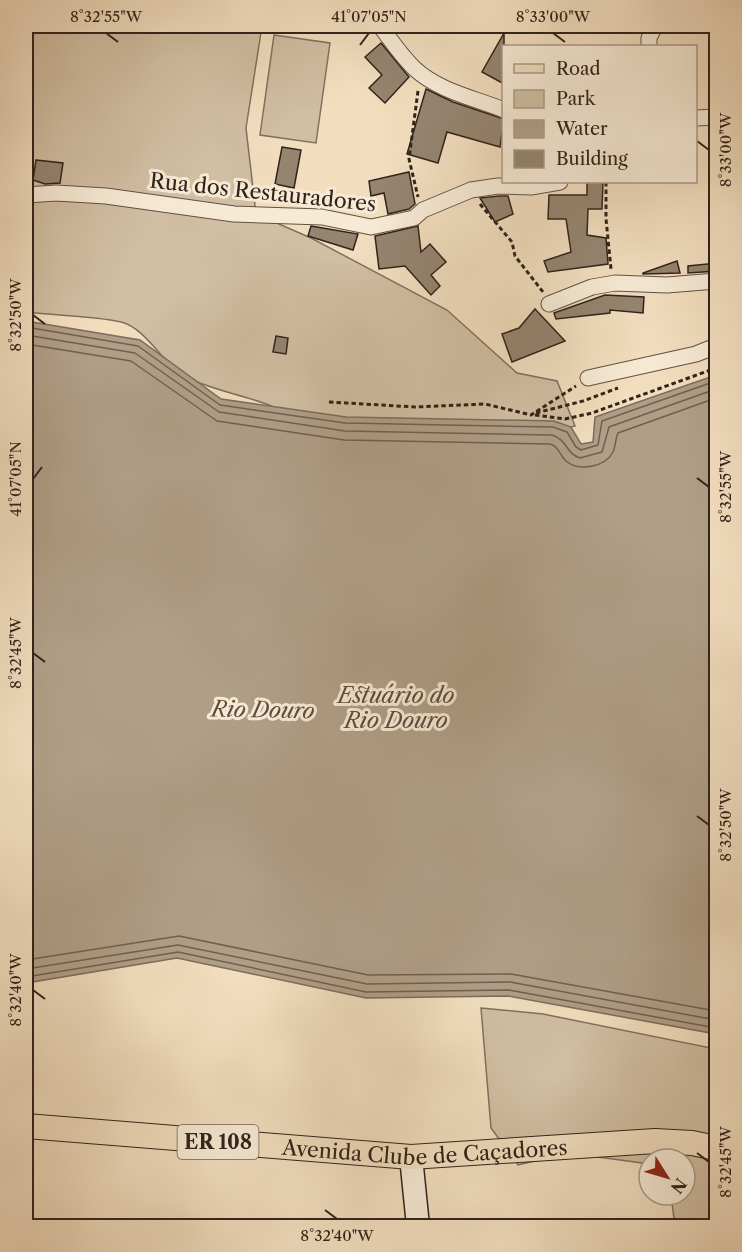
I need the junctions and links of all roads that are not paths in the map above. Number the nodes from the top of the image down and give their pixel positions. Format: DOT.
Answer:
graph roads {
  1 [pos="380,26"];
  2 [pos="656,26"];
  3 [pos="649,45"];
  4 [pos="502,109"];
  5 [pos="717,117"];
  6 [pos="697,118"];
  7 [pos="555,183"];
  8 [pos="26,195"];
  9 [pos="717,281"];
  10 [pos="549,304"];
  11 [pos="717,345"];
  12 [pos="588,378"];
  13 [pos="26,1126"];
  14 [pos="717,1148"];
  15 [pos="411,1158"];
  16 [pos="418,1227"];
  1 -- 4 [label="street"];
  2 -- 3 [label="street"];
  5 -- 6 [label="street"];
  7 -- 8 [label="street, Rua dos Restauradores"];
  9 -- 10 [label="street"];
  11 -- 12 [label="street"];
  13 -- 15 [label="main road, Avenida Clube de Caçadores / ER 108"];
  14 -- 15 [label="main road, Avenida Clube de Caçadores / ER 108"];
  15 -- 16 [label="main road"];
}
